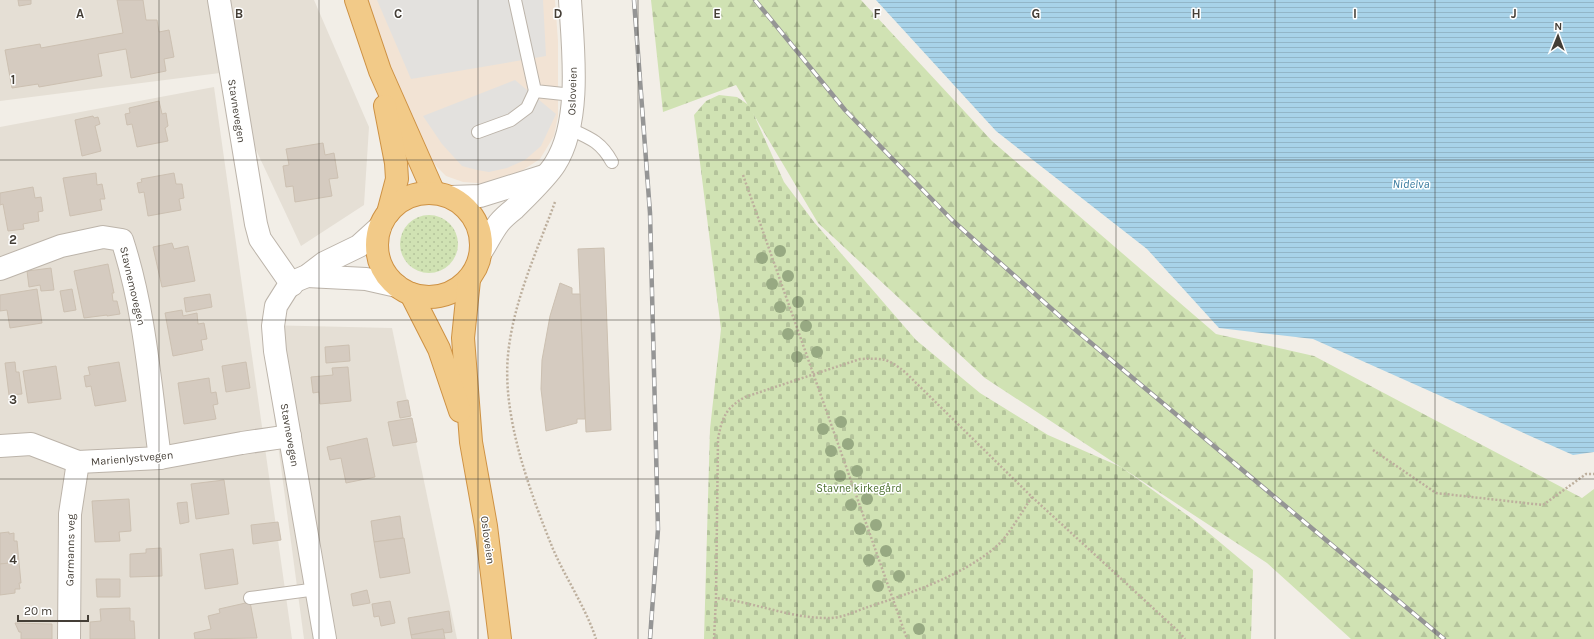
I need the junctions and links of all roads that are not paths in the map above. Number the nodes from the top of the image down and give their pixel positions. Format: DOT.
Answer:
graph roads {
  1 [pos="219,0"];
  2 [pos="356,0"];
  3 [pos="515,0"];
  4 [pos="570,0"];
  5 [pos="380,71"];
  6 [pos="535,91"];
  7 [pos="573,95"];
  8 [pos="570,129"];
  9 [pos="478,132"];
  10 [pos="612,162"];
  11 [pos="545,176"];
  12 [pos="442,195"];
  13 [pos="384,220"];
  14 [pos="481,252"];
  15 [pos="0,269"];
  16 [pos="300,280"];
  17 [pos="469,280"];
  18 [pos="404,290"];
  19 [pos="290,436"];
  20 [pos="471,442"];
  21 [pos="0,446"];
  22 [pos="160,458"];
  23 [pos="78,462"];
  24 [pos="317,589"];
  25 [pos="250,598"];
  26 [pos="320,636"];
  27 [pos="69,639"];
  28 [pos="500,639"];
  1 -- 16 [label="street, Stavnevegen"];
  2 -- 5 [label="highway"];
  3 -- 6 [label="lane"];
  4 -- 7 [label="street, Osloveien"];
  5 -- 12 [label="highway"];
  5 -- 13 [label="highway"];
  6 -- 7 [label="lane"];
  6 -- 9 [label="lane"];
  7 -- 8 [label="street, Osloveien"];
  8 -- 10 [label="lane"];
  8 -- 11 [label="street, Osloveien"];
  11 -- 12 [label="street"];
  11 -- 14 [label="street, Osloveien"];
  12 -- 13 [label="highway"];
  12 -- 14 [label="highway"];
  13 -- 16 [label="street, Stavnevegen"];
  13 -- 18 [label="highway"];
  14 -- 17 [label="highway"];
  15 -- 22 [label="street, Stavnemovegen"];
  16 -- 18 [label="street"];
  16 -- 19 [label="street, Stavnevegen"];
  17 -- 18 [label="highway"];
  17 -- 20 [label="highway, Osloveien"];
  18 -- 20 [label="highway, Osloveien"];
  19 -- 22 [label="street, Marienlystvegen"];
  19 -- 24 [label="street, Stavnevegen"];
  20 -- 28 [label="highway, Osloveien"];
  21 -- 23 [label="street, Marienlystvegen"];
  22 -- 23 [label="street, Marienlystvegen"];
  23 -- 27 [label="street, Garmanns veg"];
  24 -- 25 [label="lane"];
  24 -- 26 [label="street, Stavnevegen"];
}
